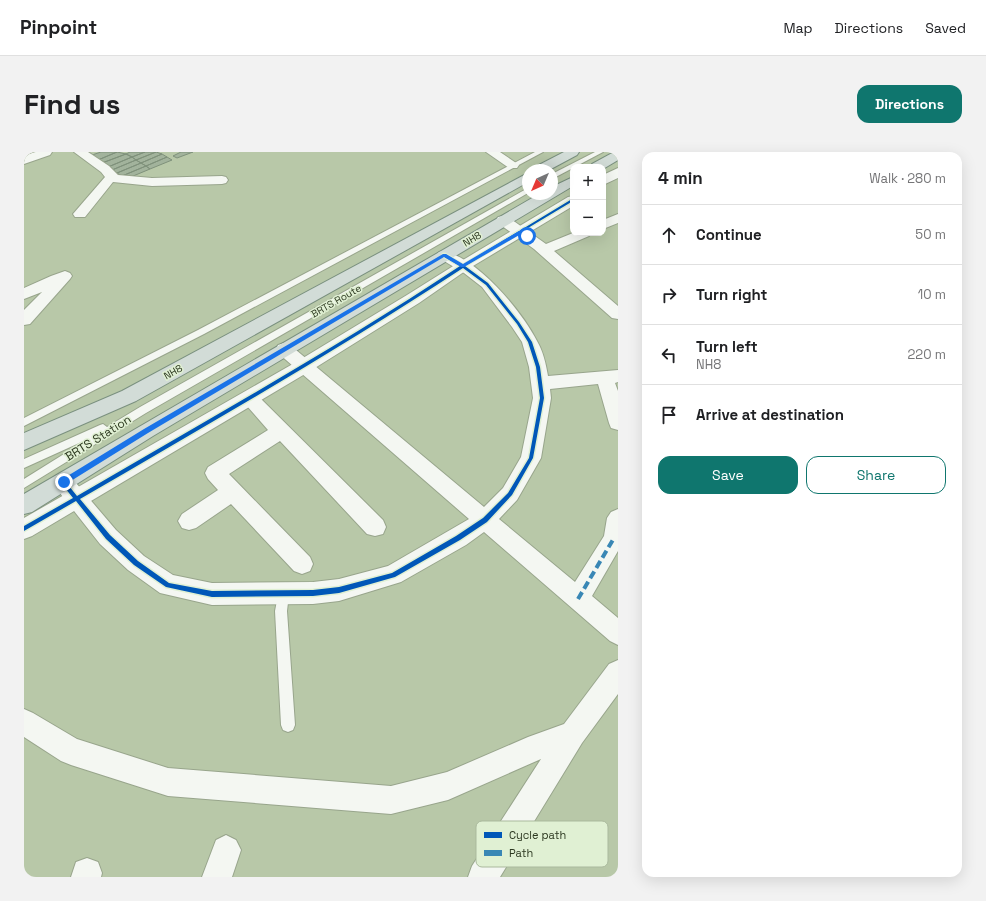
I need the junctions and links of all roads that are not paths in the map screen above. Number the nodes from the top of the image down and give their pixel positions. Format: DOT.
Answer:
graph roads {
  1 [pos="46,152"];
  2 [pos="80,152"];
  3 [pos="492,152"];
  4 [pos="540,152"];
  5 [pos="573,152"];
  6 [pos="618,155"];
  7 [pos="596,157"];
  8 [pos="24,160"];
  9 [pos="551,164"];
  10 [pos="513,165"];
  11 [pos="618,172"];
  12 [pos="558,174"];
  13 [pos="111,176"];
  14 [pos="606,179"];
  15 [pos="222,180"];
  16 [pos="522,180"];
  17 [pos="570,183"];
  18 [pos="558,189"];
  19 [pos="522,193"];
  20 [pos="539,200"];
  21 [pos="570,202"];
  22 [pos="80,214"];
  23 [pos="618,218"];
  24 [pos="504,220"];
  25 [pos="606,224"];
  26 [pos="521,232"];
  27 [pos="577,236"];
  28 [pos="544,250"];
  29 [pos="444,255"];
  30 [pos="463,266"];
  31 [pos="24,294"];
  32 [pos="615,307"];
  33 [pos="24,320"];
  34 [pos="284,349"];
  35 [pos="304,366"];
  36 [pos="612,377"];
  37 [pos="540,382"];
  38 [pos="249,398"];
  39 [pos="143,410"];
  40 [pos="24,422"];
  41 [pos="618,424"];
  42 [pos="281,431"];
  43 [pos="24,442"];
  44 [pos="24,464"];
  45 [pos="64,482"];
  46 [pos="24,484"];
  47 [pos="232,492"];
  48 [pos="78,499"];
  49 [pos="24,505"];
  50 [pos="618,518"];
  51 [pos="485,520"];
  52 [pos="189,521"];
  53 [pos="375,527"];
  54 [pos="24,529"];
  55 [pos="302,564"];
  56 [pos="283,594"];
  57 [pos="578,599"];
  58 [pos="618,633"];
  59 [pos="618,673"];
  60 [pos="24,722"];
  61 [pos="288,725"];
  62 [pos="573,734"];
  63 [pos="518,821"];
  64 [pos="489,867"];
  65 [pos="483,877"];
  1 -- 8 [label="street"];
  2 -- 13 [label="street"];
  3 -- 10 [label="street"];
  4 -- 10 [label="lane"];
  5 -- 9 [label="main road"];
  6 -- 7 [label="main road"];
  7 -- 12 [label="lane"];
  10 -- 40 [label="lane"];
  11 -- 14 [label="street"];
  13 -- 15 [label="street"];
  13 -- 22 [label="street"];
  16 -- 43 [label="main road, NH8"];
  17 -- 18 [label="main road, NH8"];
  19 -- 39 [label="lane, BRTS Route"];
  20 -- 24 [label="main road, NH8"];
  21 -- 26 [label="street"];
  23 -- 25 [label="street"];
  24 -- 26 [label="street"];
  24 -- 29 [label="main road, NH8"];
  26 -- 28 [label="street"];
  26 -- 30 [label="street"];
  27 -- 28 [label="street"];
  28 -- 32 [label="street"];
  29 -- 30 [label="street"];
  29 -- 34 [label="main road, NH8"];
  30 -- 35 [label="street"];
  30 -- 37 [label="street"];
  31 -- 33 [label="street"];
  34 -- 35 [label="street"];
  34 -- 45 [label="main road, NH8"];
  35 -- 38 [label="street"];
  35 -- 51 [label="street"];
  36 -- 37 [label="street"];
  36 -- 41 [label="street"];
  37 -- 51 [label="street"];
  38 -- 42 [label="street"];
  38 -- 48 [label="street"];
  39 -- 44 [label="lane, BRTS Station"];
  39 -- 46 [label="lane, BRTS Station"];
  42 -- 47 [label="street"];
  42 -- 53 [label="street"];
  45 -- 48 [label="street"];
  45 -- 49 [label="main road, NH8"];
  47 -- 52 [label="street"];
  47 -- 55 [label="street"];
  48 -- 54 [label="street"];
  48 -- 56 [label="street"];
  50 -- 57 [label="street"];
  51 -- 56 [label="street"];
  51 -- 57 [label="street"];
  56 -- 61 [label="lane"];
  57 -- 58 [label="street"];
  59 -- 62 [label="street"];
  60 -- 62 [label="street"];
  62 -- 63 [label="street"];
  64 -- 65 [label="street"];
}
